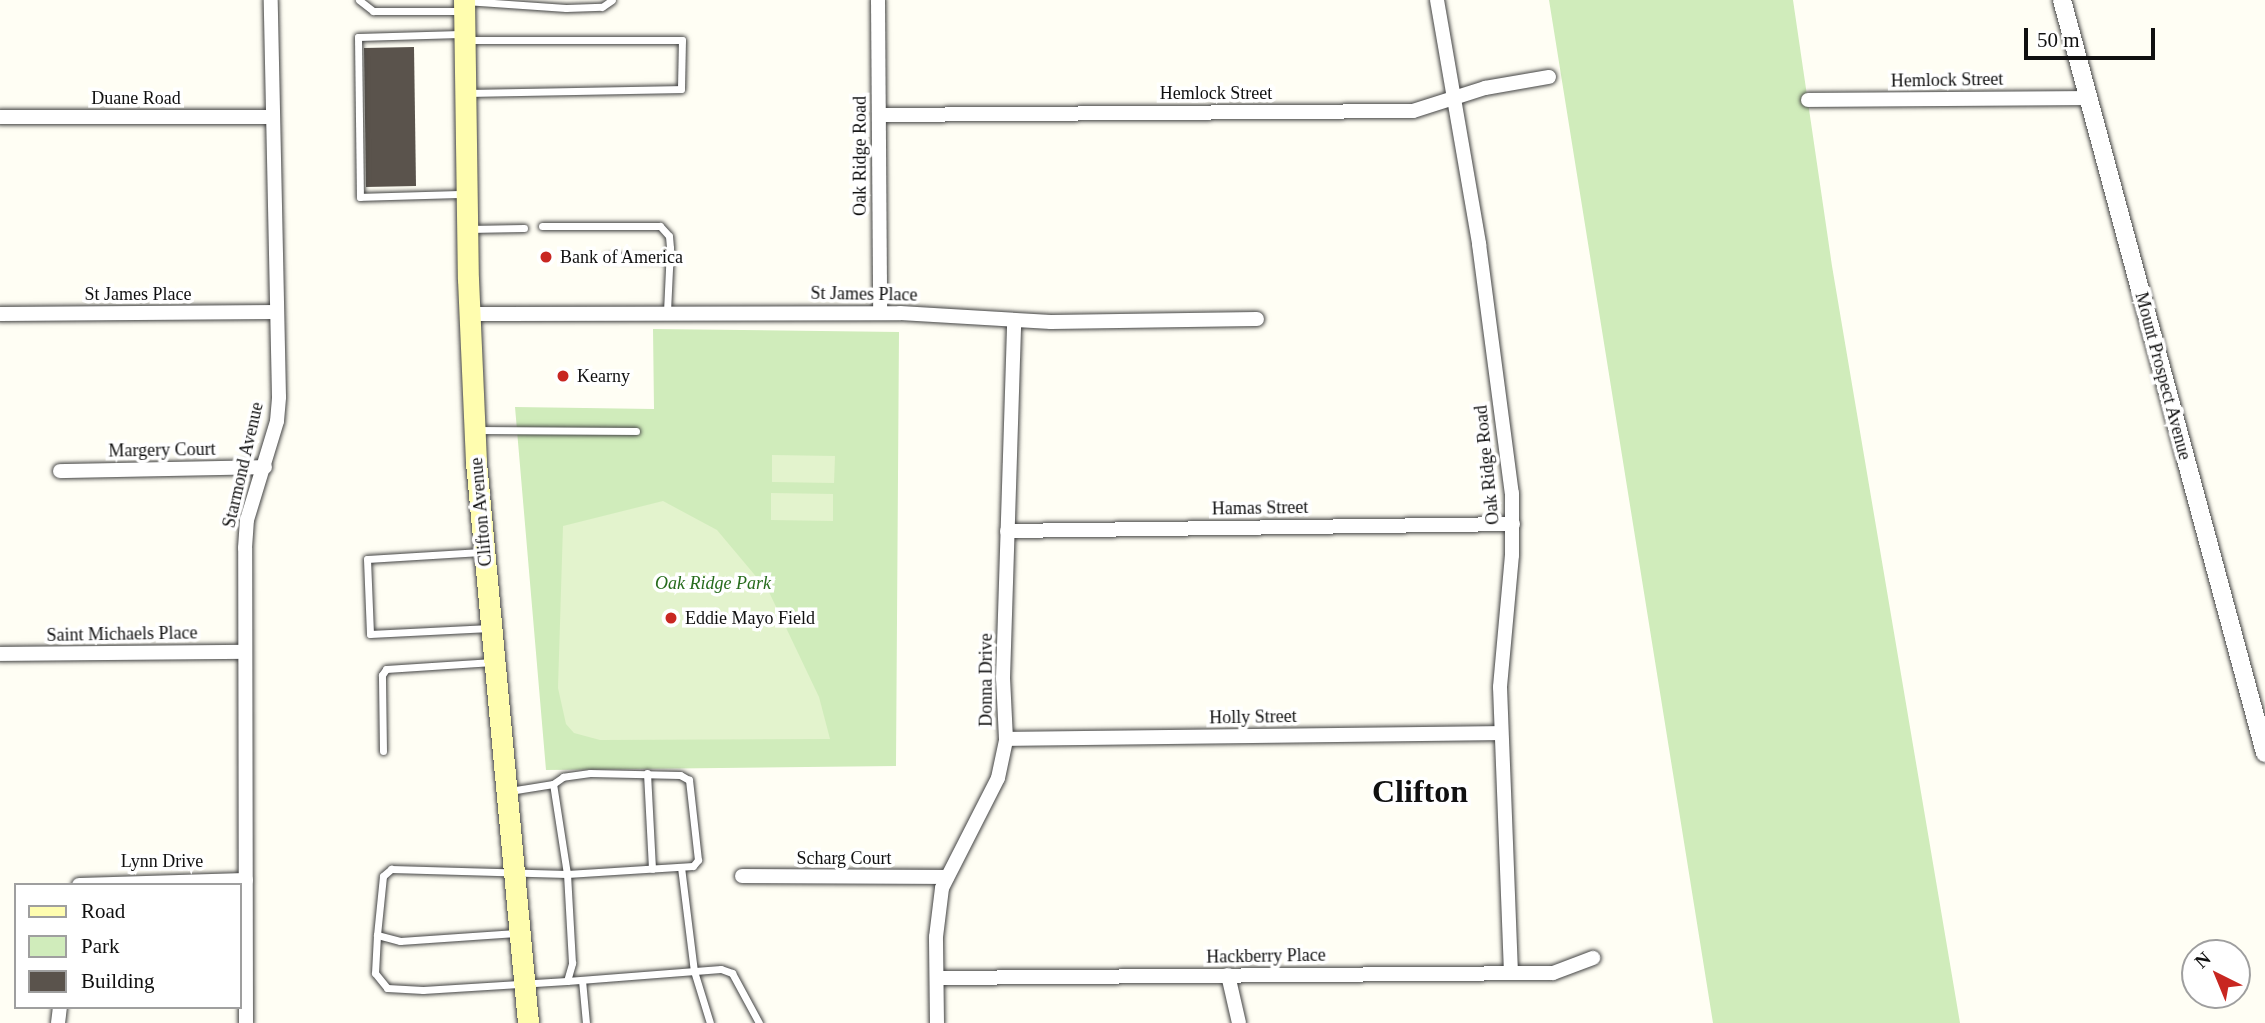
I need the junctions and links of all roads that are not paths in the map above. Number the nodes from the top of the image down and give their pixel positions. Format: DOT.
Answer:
graph roads {
  1 [pos="271,0"];
  2 [pos="359,0"];
  3 [pos="612,0"];
  4 [pos="878,0"];
  5 [pos="1437,0"];
  6 [pos="2062,0"];
  7 [pos="464,4"];
  8 [pos="465,37"];
  9 [pos="1549,77"];
  10 [pos="465,93"];
  11 [pos="1454,97"];
  12 [pos="2086,98"];
  13 [pos="1808,100"];
  14 [pos="879,115"];
  15 [pos="0,117"];
  16 [pos="273,117"];
  17 [pos="467,194"];
  18 [pos="542,226"];
  19 [pos="524,228"];
  20 [pos="467,229"];
  21 [pos="607,257"];
  22 [pos="668,258"];
  23 [pos="276,312"];
  24 [pos="667,312"];
  25 [pos="880,313"];
  26 [pos="0,314"];
  27 [pos="469,314"];
  28 [pos="1257,319"];
  29 [pos="1014,321"];
  30 [pos="475,430"];
  31 [pos="636,432"];
  32 [pos="264,467"];
  33 [pos="60,471"];
  34 [pos="1513,524"];
  35 [pos="1007,531"];
  36 [pos="484,552"];
  37 [pos="491,628"];
  38 [pos="245,652"];
  39 [pos="0,654"];
  40 [pos="494,662"];
  41 [pos="1500,733"];
  42 [pos="1006,739"];
  43 [pos="383,751"];
  44 [pos="2265,753"];
  45 [pos="647,773"];
  46 [pos="553,784"];
  47 [pos="506,792"];
  48 [pos="681,867"];
  49 [pos="652,869"];
  50 [pos="514,874"];
  51 [pos="567,874"];
  52 [pos="742,876"];
  53 [pos="947,877"];
  54 [pos="246,880"];
  55 [pos="146,883"];
  56 [pos="520,932"];
  57 [pos="377,935"];
  58 [pos="1593,958"];
  59 [pos="694,971"];
  60 [pos="1511,973"];
  61 [pos="1228,975"];
  62 [pos="937,978"];
  63 [pos="582,980"];
  64 [pos="567,981"];
  65 [pos="524,984"];
  66 [pos="246,1023"];
  67 [pos="528,1023"];
  68 [pos="586,1023"];
  69 [pos="710,1023"];
  70 [pos="759,1023"];
  71 [pos="937,1023"];
  72 [pos="1238,1023"];
  1 -- 16 [label="street, Starmond Avenue"];
  2 -- 7 [label="lane"];
  3 -- 7 [label="lane"];
  4 -- 14 [label="street, Oak Ridge Road"];
  5 -- 11 [label="street, Oak Ridge Road"];
  6 -- 12 [label="street, Mount Prospect Avenue"];
  7 -- 8 [label="main road, Clifton Avenue"];
  8 -- 10 [label="main road, Clifton Avenue"];
  8 -- 10 [label="lane"];
  8 -- 17 [label="lane"];
  9 -- 11 [label="street, Hemlock Street"];
  10 -- 17 [label="main road, Clifton Avenue"];
  11 -- 14 [label="street, Hemlock Street"];
  11 -- 34 [label="street, Oak Ridge Road"];
  12 -- 13 [label="street, Hemlock Street"];
  12 -- 44 [label="street, Mount Prospect Avenue"];
  14 -- 25 [label="street, Oak Ridge Road"];
  15 -- 16 [label="street, Duane Road"];
  16 -- 23 [label="street, Starmond Avenue"];
  17 -- 20 [label="main road, Clifton Avenue"];
  18 -- 22 [label="lane"];
  19 -- 20 [label="lane"];
  20 -- 27 [label="main road, Clifton Avenue"];
  21 -- 22 [label="lane"];
  22 -- 24 [label="lane"];
  23 -- 26 [label="street, St James Place"];
  23 -- 32 [label="street, Starmond Avenue"];
  24 -- 25 [label="street, St James Place"];
  24 -- 27 [label="street, St James Place"];
  25 -- 29 [label="street, St James Place"];
  27 -- 30 [label="main road, Clifton Avenue"];
  28 -- 29 [label="street, St James Place"];
  29 -- 35 [label="street, Donna Drive"];
  30 -- 31 [label="lane"];
  30 -- 36 [label="main road, Clifton Avenue"];
  32 -- 33 [label="street, Margery Court"];
  32 -- 38 [label="street, Starmond Avenue"];
  34 -- 35 [label="street, Hamas Street"];
  34 -- 41 [label="street, Oak Ridge Road"];
  35 -- 42 [label="street, Donna Drive"];
  36 -- 37 [label="main road, Clifton Avenue"];
  36 -- 37 [label="lane"];
  37 -- 40 [label="main road, Clifton Avenue"];
  38 -- 39 [label="street, Saint Michaels Place"];
  38 -- 54 [label="street, Starmond Avenue"];
  40 -- 43 [label="lane"];
  40 -- 47 [label="main road, Clifton Avenue"];
  41 -- 42 [label="street, Holly Street"];
  41 -- 60 [label="street, Oak Ridge Road"];
  42 -- 53 [label="street, Donna Drive"];
  45 -- 46 [label="lane"];
  45 -- 48 [label="lane"];
  45 -- 49 [label="lane"];
  46 -- 47 [label="lane"];
  46 -- 51 [label="lane"];
  47 -- 50 [label="main road, Clifton Avenue"];
  48 -- 49 [label="lane"];
  48 -- 59 [label="lane"];
  49 -- 51 [label="lane"];
  50 -- 51 [label="lane"];
  50 -- 56 [label="main road, Clifton Avenue"];
  50 -- 57 [label="lane"];
  51 -- 64 [label="lane"];
  52 -- 53 [label="street, Scharg Court"];
  53 -- 62 [label="street, Donna Drive"];
  54 -- 55 [label="street, Lynn Drive"];
  54 -- 66 [label="street, Starmond Avenue"];
  56 -- 57 [label="lane"];
  56 -- 65 [label="main road, Clifton Avenue"];
  57 -- 65 [label="lane"];
  58 -- 60 [label="street, Hackberry Place"];
  59 -- 63 [label="lane"];
  59 -- 69 [label="lane"];
  59 -- 70 [label="lane"];
  60 -- 61 [label="street, Hackberry Place"];
  61 -- 62 [label="street, Hackberry Place"];
  61 -- 72 [label="street"];
  62 -- 71 [label="street, Donna Drive"];
  63 -- 64 [label="lane"];
  63 -- 68 [label="lane"];
  64 -- 65 [label="lane"];
  65 -- 67 [label="main road, Clifton Avenue"];
}
